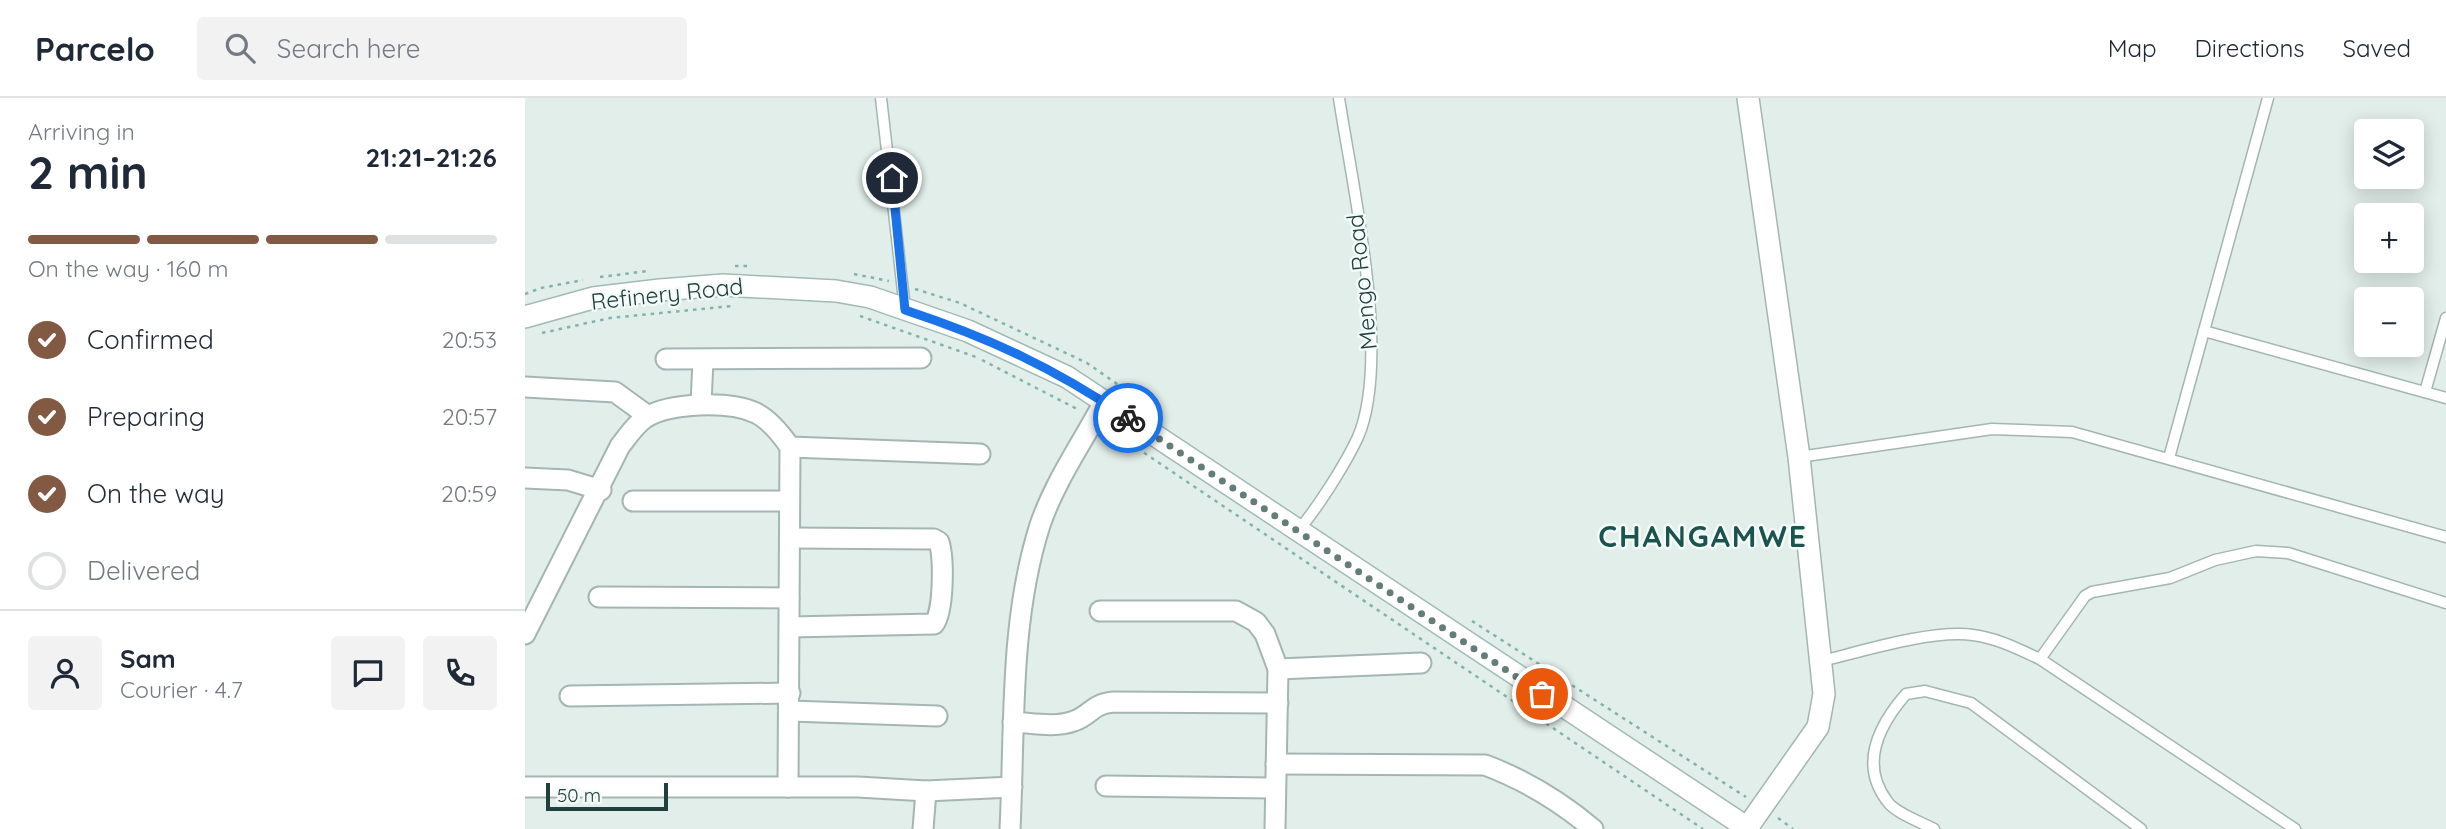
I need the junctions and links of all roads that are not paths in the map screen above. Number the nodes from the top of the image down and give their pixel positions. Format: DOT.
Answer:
graph roads {
  1 [pos="881,98"];
  2 [pos="1339,98"];
  3 [pos="1748,98"];
  4 [pos="2268,98"];
  5 [pos="905,310"];
  6 [pos="525,317"];
  7 [pos="2446,318"];
  8 [pos="2204,331"];
  9 [pos="921,358"];
  10 [pos="666,359"];
  11 [pos="703,360"];
  12 [pos="525,387"];
  13 [pos="2425,392"];
  14 [pos="2446,398"];
  15 [pos="701,404"];
  16 [pos="1099,410"];
  17 [pos="648,416"];
  18 [pos="790,447"];
  19 [pos="981,454"];
  20 [pos="1799,457"];
  21 [pos="2169,458"];
  22 [pos="525,478"];
  23 [pos="601,490"];
  24 [pos="633,501"];
  25 [pos="788,501"];
  26 [pos="1298,532"];
  27 [pos="2446,537"];
  28 [pos="790,538"];
  29 [pos="599,597"];
  30 [pos="789,598"];
  31 [pos="2446,603"];
  32 [pos="1100,611"];
  33 [pos="790,627"];
  34 [pos="525,634"];
  35 [pos="2040,659"];
  36 [pos="1822,661"];
  37 [pos="1421,663"];
  38 [pos="1278,670"];
  39 [pos="570,696"];
  40 [pos="790,702"];
  41 [pos="1277,704"];
  42 [pos="937,716"];
  43 [pos="1013,722"];
  44 [pos="1276,764"];
  45 [pos="1012,786"];
  46 [pos="1106,786"];
  47 [pos="525,787"];
  48 [pos="788,787"];
  49 [pos="1275,788"];
  50 [pos="926,791"];
  51 [pos="1748,828"];
  52 [pos="923,829"];
  53 [pos="1010,829"];
  54 [pos="1275,829"];
  55 [pos="1593,829"];
  56 [pos="1934,829"];
  57 [pos="2141,829"];
  58 [pos="2295,829"];
  1 -- 5 [label="lane"];
  2 -- 26 [label="lane, Mengo Road"];
  3 -- 20 [label="main road"];
  4 -- 8 [label="lane"];
  5 -- 6 [label="main road, Refinery Road"];
  5 -- 16 [label="main road, Refinery Road"];
  7 -- 13 [label="lane"];
  8 -- 13 [label="lane"];
  8 -- 21 [label="lane"];
  9 -- 11 [label="street"];
  10 -- 11 [label="street"];
  11 -- 15 [label="street"];
  12 -- 17 [label="street"];
  13 -- 14 [label="lane"];
  15 -- 17 [label="street"];
  15 -- 18 [label="street"];
  16 -- 26 [label="main road, Refinery Road"];
  16 -- 43 [label="street"];
  17 -- 23 [label="street"];
  18 -- 19 [label="street"];
  18 -- 25 [label="street"];
  20 -- 21 [label="lane"];
  20 -- 36 [label="main road"];
  21 -- 27 [label="lane"];
  22 -- 23 [label="street"];
  23 -- 34 [label="street"];
  24 -- 25 [label="street"];
  25 -- 28 [label="street"];
  26 -- 51 [label="main road, Refinery Road"];
  28 -- 30 [label="street"];
  28 -- 33 [label="street"];
  29 -- 30 [label="street"];
  30 -- 33 [label="street"];
  31 -- 35 [label="lane"];
  32 -- 38 [label="street"];
  33 -- 40 [label="street"];
  35 -- 36 [label="lane"];
  35 -- 58 [label="lane"];
  36 -- 51 [label="main road"];
  37 -- 38 [label="street"];
  38 -- 41 [label="street"];
  39 -- 40 [label="street"];
  40 -- 42 [label="street"];
  40 -- 48 [label="street"];
  41 -- 43 [label="street"];
  41 -- 44 [label="street"];
  43 -- 45 [label="street"];
  44 -- 49 [label="street"];
  44 -- 55 [label="street"];
  45 -- 50 [label="street"];
  45 -- 53 [label="street"];
  46 -- 49 [label="street"];
  47 -- 48 [label="street"];
  48 -- 50 [label="street"];
  49 -- 54 [label="street"];
  50 -- 52 [label="street"];
  56 -- 57 [label="lane"];
}
